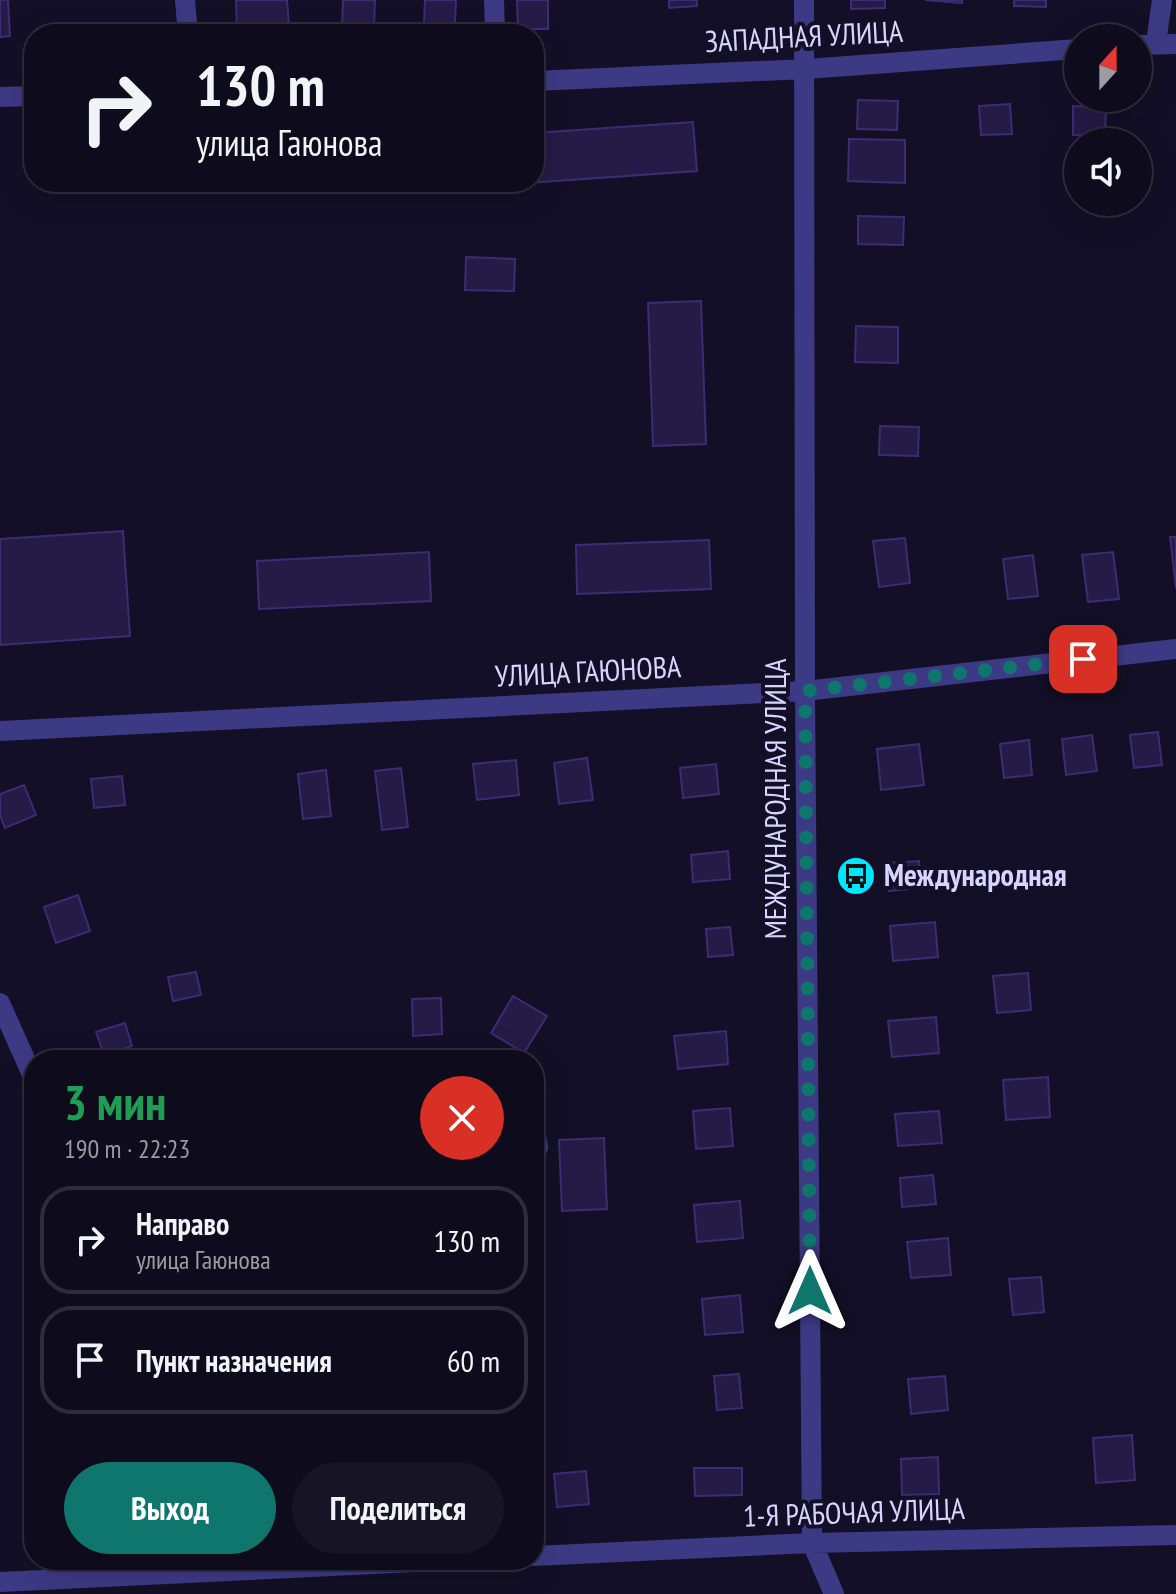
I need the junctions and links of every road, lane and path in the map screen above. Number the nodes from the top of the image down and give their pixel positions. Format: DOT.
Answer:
graph roads {
  1 [pos="185,0"];
  2 [pos="494,0"];
  3 [pos="804,0"];
  4 [pos="1162,0"];
  5 [pos="187,24"];
  6 [pos="495,24"];
  7 [pos="1157,44"];
  8 [pos="1064,50"];
  9 [pos="806,69"];
  10 [pos="544,81"];
  11 [pos="24,96"];
  12 [pos="0,97"];
  13 [pos="1176,649"];
  14 [pos="805,691"];
  15 [pos="0,731"];
  16 [pos="0,1003"];
  17 [pos="24,1057"];
  18 [pos="1176,1535"];
  19 [pos="812,1543"];
  20 [pos="544,1556"];
  21 [pos="177,1570"];
  22 [pos="0,1582"];
  23 [pos="834,1594"];
  1 -- 5 [label="street"];
  2 -- 6 [label="street"];
  3 -- 9 [label="street, МЕЖДУНАРОДНАЯ УЛИЦА"];
  4 -- 7 [label="street"];
  8 -- 9 [label="street, ЗАПАДНАЯ УЛИЦА"];
  9 -- 10 [label="street, ЗАПАДНАЯ УЛИЦА"];
  9 -- 14 [label="street, МЕЖДУНАРОДНАЯ УЛИЦА"];
  11 -- 12 [label="street"];
  13 -- 14 [label="street, УЛИЦА ГАЮНОВА"];
  14 -- 15 [label="street, УЛИЦА ГАЮНОВА"];
  14 -- 19 [label="street, МЕЖДУНАРОДНАЯ УЛИЦА"];
  16 -- 17 [label="street"];
  18 -- 19 [label="street, 1-Я РАБОЧАЯ УЛИЦА"];
  19 -- 20 [label="street, 1-Я РАБОЧАЯ УЛИЦА"];
  19 -- 23 [label="street, МЕЖДУНАРОДНАЯ УЛИЦА"];
  21 -- 22 [label="street"];
}
